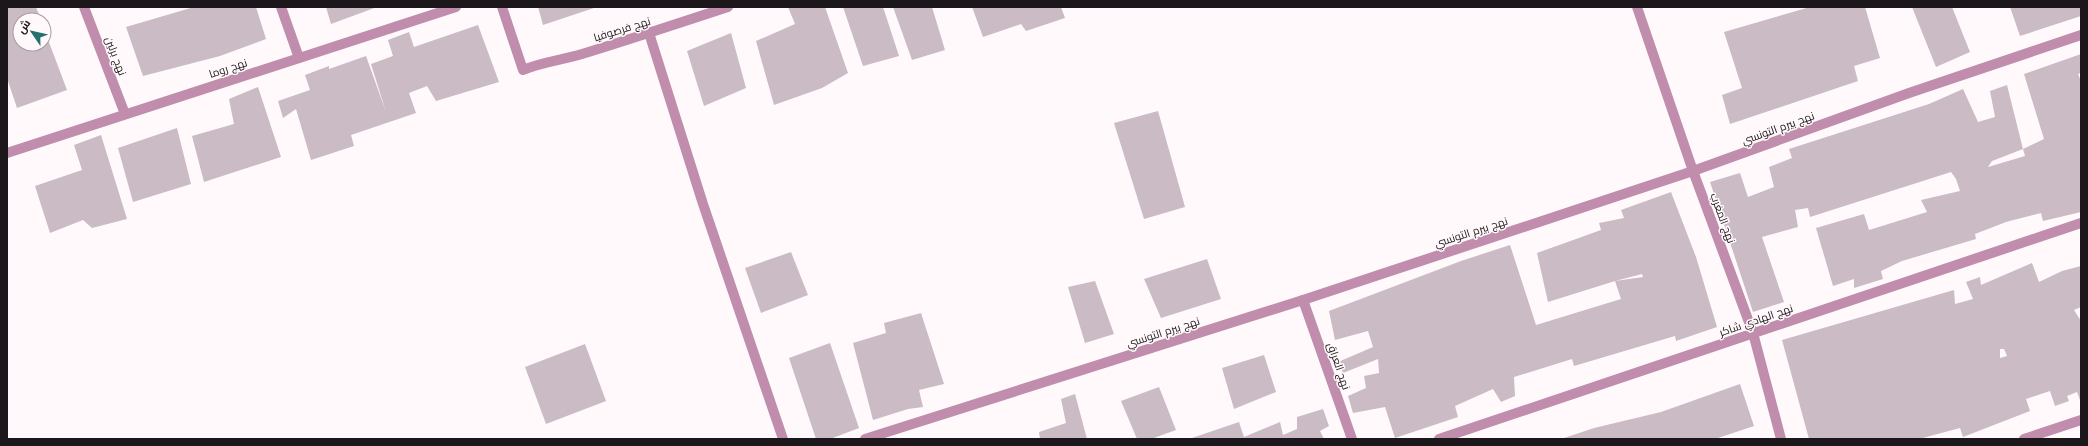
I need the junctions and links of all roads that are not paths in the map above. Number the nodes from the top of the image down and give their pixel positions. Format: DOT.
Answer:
graph roads {
  1 [pos="84,7"];
  2 [pos="282,7"];
  3 [pos="456,7"];
  4 [pos="502,7"];
  5 [pos="728,7"];
  6 [pos="1637,7"];
  7 [pos="649,34"];
  8 [pos="2081,35"];
  9 [pos="299,58"];
  10 [pos="125,114"];
  11 [pos="7,153"];
  12 [pos="1693,171"];
  13 [pos="2081,222"];
  14 [pos="1304,300"];
  15 [pos="1753,333"];
  16 [pos="2081,420"];
  17 [pos="783,439"];
  18 [pos="865,439"];
  19 [pos="1352,439"];
  20 [pos="1439,439"];
  21 [pos="1781,439"];
  22 [pos="2024,439"];
  1 -- 10 [label="street, نهج برلين"];
  2 -- 9 [label="street"];
  3 -- 9 [label="street, نهج روما"];
  4 -- 7 [label="street, نهج فرصوفيا"];
  5 -- 7 [label="street, نهج فرصوفيا"];
  6 -- 12 [label="street, نهج المغرب"];
  7 -- 17 [label="street"];
  8 -- 12 [label="street, نهج بيرم التونسي"];
  9 -- 10 [label="street, نهج روما"];
  10 -- 11 [label="street, نهج روما"];
  12 -- 14 [label="street, نهج بيرم التونسي"];
  12 -- 15 [label="street, نهج المغرب"];
  13 -- 15 [label="street, نهج الهادي شاكر"];
  14 -- 18 [label="street, نهج بيرم التونسي"];
  14 -- 19 [label="street, نهج العراق"];
  15 -- 20 [label="street, نهج الهادي شاكر"];
  15 -- 21 [label="street, نهج المغرب"];
  16 -- 22 [label="street"];
}
